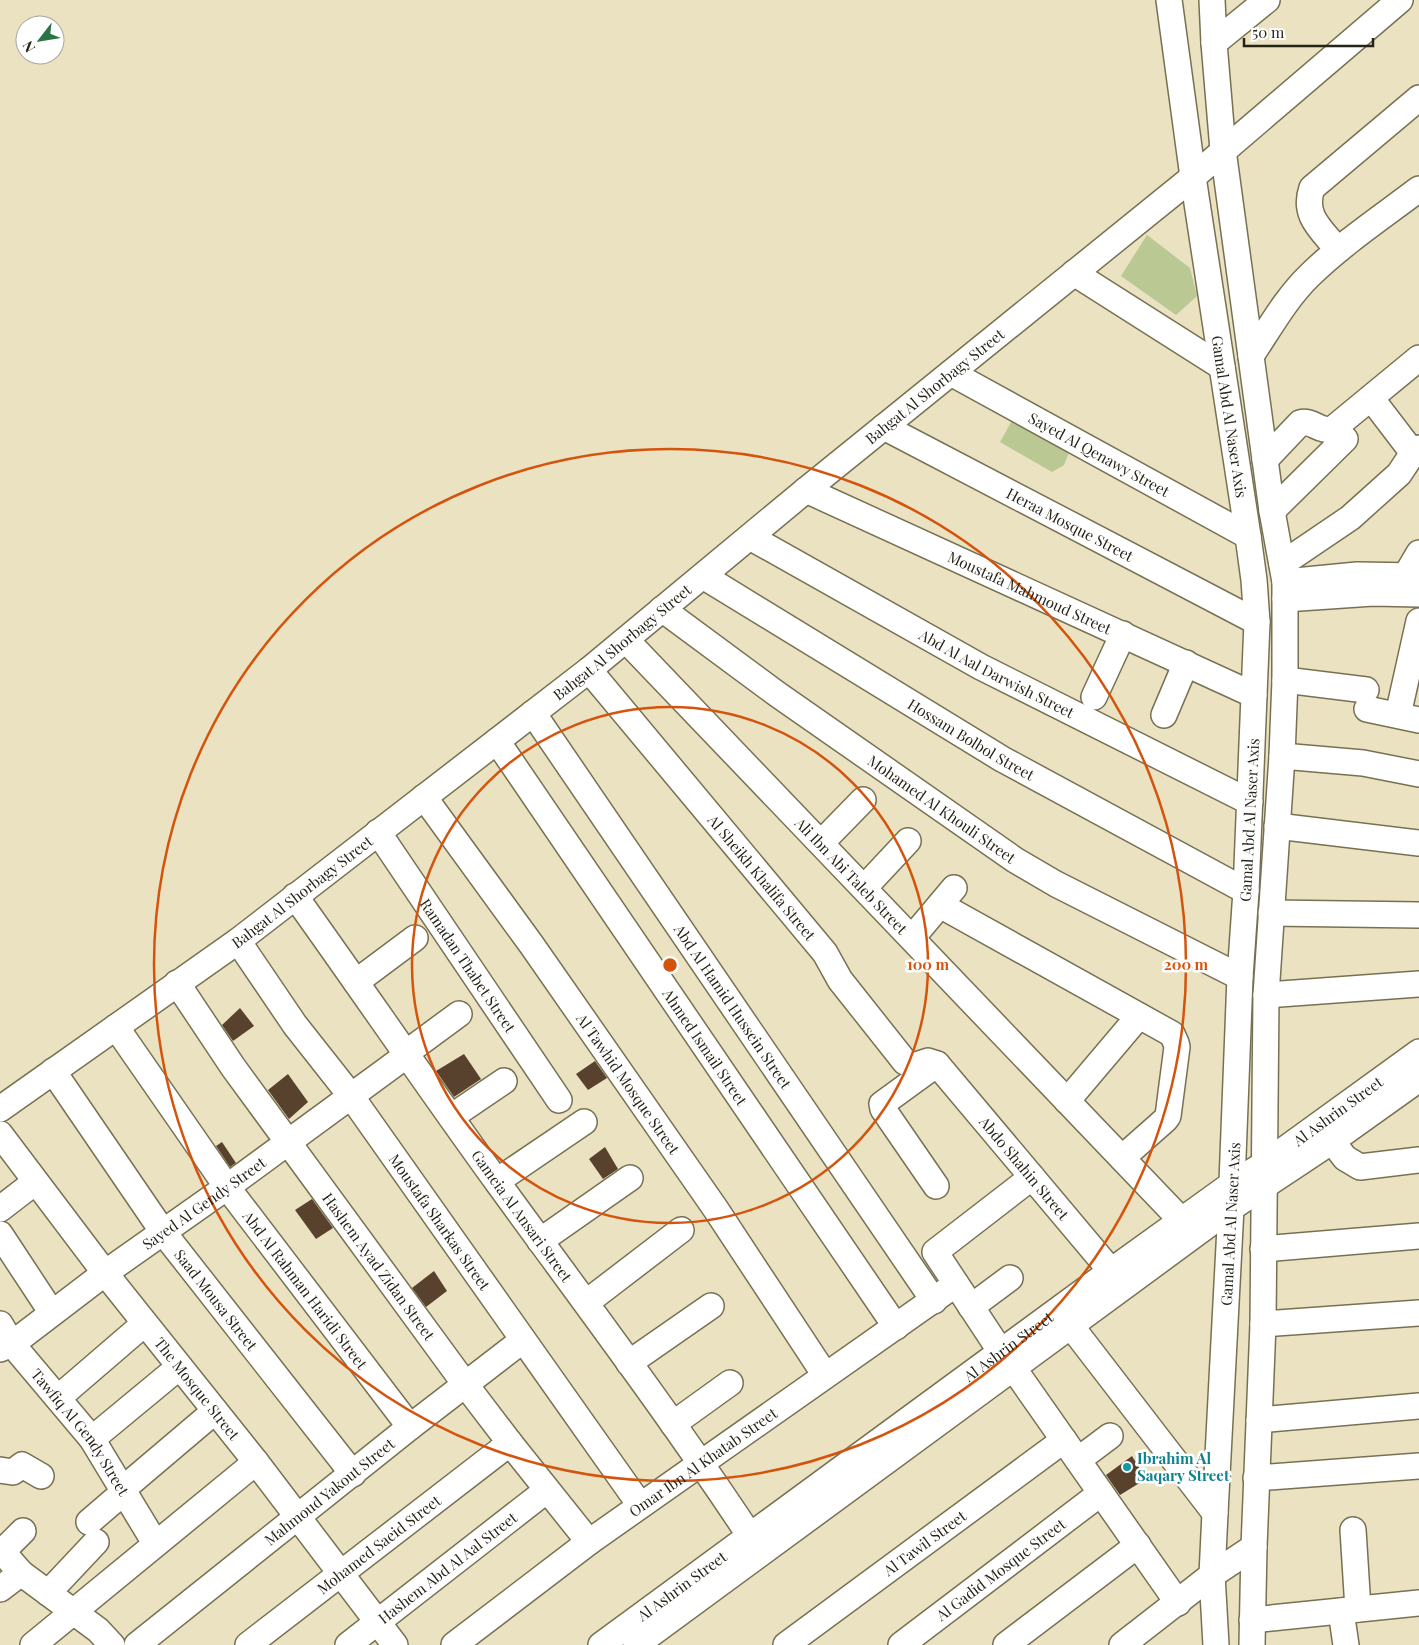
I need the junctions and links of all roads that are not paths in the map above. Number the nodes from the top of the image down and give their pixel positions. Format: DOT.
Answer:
graph roads {
  1 [pos="1169,0"];
  2 [pos="1212,0"];
  3 [pos="1267,0"];
  4 [pos="1400,0"];
  5 [pos="1214,43"];
  6 [pos="1419,98"];
  7 [pos="1223,150"];
  8 [pos="1193,177"];
  9 [pos="1419,189"];
  10 [pos="1338,250"];
  11 [pos="1074,273"];
  12 [pos="1251,356"];
  13 [pos="1419,358"];
  14 [pos="1222,367"];
  15 [pos="951,373"];
  16 [pos="1371,398"];
  17 [pos="884,427"];
  18 [pos="1345,439"];
  19 [pos="1416,451"];
  20 [pos="1265,460"];
  21 [pos="806,490"];
  22 [pos="1272,511"];
  23 [pos="750,536"];
  24 [pos="1248,536"];
  25 [pos="1419,552"];
  26 [pos="703,576"];
  27 [pos="1415,581"];
  28 [pos="1284,582"];
  29 [pos="662,609"];
  30 [pos="1419,621"];
  31 [pos="1257,622"];
  32 [pos="1123,634"];
  33 [pos="626,640"];
  34 [pos="1186,663"];
  35 [pos="589,670"];
  36 [pos="1285,680"];
  37 [pos="1254,695"];
  38 [pos="1094,696"];
  39 [pos="533,713"];
  40 [pos="1164,715"];
  41 [pos="1409,717"];
  42 [pos="496,741"];
  43 [pos="1282,756"];
  44 [pos="1419,774"];
  45 [pos="424,797"];
  46 [pos="863,800"];
  47 [pos="1250,802"];
  48 [pos="1277,826"];
  49 [pos="378,832"];
  50 [pos="908,842"];
  51 [pos="821,843"];
  52 [pos="1419,843"];
  53 [pos="864,888"];
  54 [pos="1246,891"];
  55 [pos="296,896"];
  56 [pos="1271,914"];
  57 [pos="1419,915"];
  58 [pos="415,938"];
  59 [pos="912,938"];
  60 [pos="238,941"];
  61 [pos="1240,976"];
  62 [pos="356,982"];
  63 [pos="178,983"];
  64 [pos="1419,984"];
  65 [pos="1266,995"];
  66 [pos="459,1014"];
  67 [pos="1139,1016"];
  68 [pos="116,1027"];
  69 [pos="1419,1052"];
  70 [pos="407,1054"];
  71 [pos="937,1064"];
  72 [pos="53,1071"];
  73 [pos="1419,1079"];
  74 [pos="504,1081"];
  75 [pos="351,1096"];
  76 [pos="558,1100"];
  77 [pos="1067,1101"];
  78 [pos="0,1109"];
  79 [pos="450,1116"];
  80 [pos="584,1122"];
  81 [pos="0,1134"];
  82 [pos="288,1141"];
  83 [pos="1332,1141"];
  84 [pos="1122,1158"];
  85 [pos="1419,1160"];
  86 [pos="1032,1177"];
  87 [pos="1263,1177"];
  88 [pos="630,1178"];
  89 [pos="497,1181"];
  90 [pos="35,1182"];
  91 [pos="936,1186"];
  92 [pos="227,1187"];
  93 [pos="1232,1196"];
  94 [pos="0,1209"];
  95 [pos="1182,1221"];
  96 [pos="681,1230"];
  97 [pos="163,1232"];
  98 [pos="0,1234"];
  99 [pos="1419,1236"];
  100 [pos="540,1241"];
  101 [pos="1263,1249"];
  102 [pos="1111,1271"];
  103 [pos="105,1273"];
  104 [pos="1010,1278"];
  105 [pos="956,1284"];
  106 [pos="934,1301"];
  107 [pos="586,1302"];
  108 [pos="711,1306"];
  109 [pos="971,1307"];
  110 [pos="52,1313"];
  111 [pos="1419,1313"];
  112 [pos="144,1324"];
  113 [pos="1263,1324"];
  114 [pos="1071,1326"];
  115 [pos="896,1327"];
  116 [pos="4,1339"];
  117 [pos="523,1340"];
  118 [pos="1007,1361"];
  119 [pos="629,1363"];
  120 [pos="179,1367"];
  121 [pos="825,1376"];
  122 [pos="730,1383"];
  123 [pos="465,1384"];
  124 [pos="58,1398"];
  125 [pos="1419,1406"];
  126 [pos="215,1411"];
  127 [pos="1260,1420"];
  128 [pos="673,1424"];
  129 [pos="410,1427"];
  130 [pos="1110,1436"];
  131 [pos="92,1439"];
  132 [pos="510,1443"];
  133 [pos="1071,1450"];
  134 [pos="256,1462"];
  135 [pos="700,1462"];
  136 [pos="1419,1466"];
  137 [pos="0,1470"];
  138 [pos="353,1474"];
  139 [pos="41,1476"];
  140 [pos="1256,1478"];
  141 [pos="124,1490"];
  142 [pos="547,1490"];
  143 [pos="1101,1493"];
  144 [pos="640,1505"];
  145 [pos="1215,1513"];
  146 [pos="298,1518"];
  147 [pos="1353,1530"];
  148 [pos="22,1531"];
  149 [pos="750,1536"];
  150 [pos="589,1542"];
  151 [pos="156,1543"];
  152 [pos="1138,1545"];
  153 [pos="1254,1547"];
  154 [pos="1,1551"];
  155 [pos="21,1573"];
  156 [pos="340,1573"];
  157 [pos="1212,1575"];
  158 [pos="0,1589"];
  159 [pos="48,1593"];
  160 [pos="1178,1603"];
  161 [pos="1419,1603"];
  162 [pos="1350,1610"];
  163 [pos="74,1611"];
  164 [pos="1252,1620"];
  165 [pos="378,1622"];
  166 [pos="33,1645"];
  167 [pos="112,1645"];
  168 [pos="137,1645"];
  169 [pos="248,1645"];
  170 [pos="348,1645"];
  171 [pos="395,1645"];
  172 [pos="454,1645"];
  173 [pos="601,1645"];
  174 [pos="636,1645"];
  175 [pos="786,1645"];
  176 [pos="900,1645"];
  177 [pos="1006,1645"];
  178 [pos="1122,1645"];
  179 [pos="1216,1645"];
  180 [pos="1252,1645"];
  181 [pos="1346,1645"];
  1 -- 8 [label="street, Gamal Abd Al Naser Axis"];
  2 -- 5 [label="street, Gamal Abd Al Naser Axis"];
  3 -- 5 [label="street"];
  4 -- 7 [label="street, Bahgat Al Shorbagy Street"];
  5 -- 7 [label="street, Gamal Abd Al Naser Axis"];
  6 -- 10 [label="street"];
  7 -- 8 [label="street, Bahgat Al Shorbagy Street"];
  7 -- 12 [label="street, Gamal Abd Al Naser Axis"];
  8 -- 11 [label="street, Bahgat Al Shorbagy Street"];
  8 -- 14 [label="street, Gamal Abd Al Naser Axis"];
  9 -- 10 [label="street"];
  10 -- 12 [label="street"];
  11 -- 14 [label="street"];
  11 -- 15 [label="street, Bahgat Al Shorbagy Street"];
  12 -- 20 [label="street, Gamal Abd Al Naser Axis"];
  13 -- 16 [label="street"];
  14 -- 24 [label="street, Gamal Abd Al Naser Axis"];
  15 -- 17 [label="street, Bahgat Al Shorbagy Street"];
  15 -- 24 [label="street, Sayed Al Qenawy Street"];
  16 -- 19 [label="street"];
  16 -- 20 [label="street"];
  17 -- 21 [label="street, Bahgat Al Shorbagy Street"];
  17 -- 31 [label="street, Heraa Mosque Street"];
  18 -- 22 [label="street"];
  19 -- 28 [label="street"];
  20 -- 22 [label="street, Gamal Abd Al Naser Axis"];
  21 -- 23 [label="street, Bahgat Al Shorbagy Street"];
  21 -- 32 [label="street, Moustafa Mahmoud Street"];
  22 -- 28 [label="street, Gamal Abd Al Naser Axis"];
  23 -- 26 [label="street, Bahgat Al Shorbagy Street"];
  23 -- 47 [label="street, Abd Al Aal Darwish Street"];
  24 -- 31 [label="street, Gamal Abd Al Naser Axis"];
  25 -- 27 [label="street"];
  26 -- 29 [label="street, Bahgat Al Shorbagy Street"];
  26 -- 54 [label="street, Hossam Bolbol Street"];
  27 -- 28 [label="street"];
  28 -- 36 [label="street, Gamal Abd Al Naser Axis"];
  29 -- 33 [label="street, Bahgat Al Shorbagy Street"];
  29 -- 61 [label="street, Mohamed Al Khouli Street"];
  30 -- 41 [label="street"];
  31 -- 37 [label="street, Gamal Abd Al Naser Axis"];
  32 -- 34 [label="street, Moustafa Mahmoud Street"];
  32 -- 38 [label="street"];
  33 -- 35 [label="street, Bahgat Al Shorbagy Street"];
  33 -- 51 [label="street, Ali Ibn Abi Taleb Street"];
  34 -- 37 [label="street, Moustafa Mahmoud Street"];
  34 -- 40 [label="street"];
  35 -- 39 [label="street, Bahgat Al Shorbagy Street"];
  35 -- 71 [label="street, Al Sheikh Khalifa Street"];
  36 -- 41 [label="street"];
  36 -- 43 [label="street, Gamal Abd Al Naser Axis"];
  37 -- 47 [label="street, Gamal Abd Al Naser Axis"];
  39 -- 42 [label="street, Bahgat Al Shorbagy Street"];
  39 -- 106 [label="street, Abd Al Hamid Hussein Street"];
  42 -- 45 [label="street, Bahgat Al Shorbagy Street"];
  42 -- 115 [label="street, Ahmed Ismail Street"];
  43 -- 44 [label="street"];
  43 -- 48 [label="street, Gamal Abd Al Naser Axis"];
  45 -- 49 [label="street, Bahgat Al Shorbagy Street"];
  45 -- 121 [label="street, Al Tawhid Mosque Street"];
  46 -- 51 [label="street"];
  47 -- 54 [label="street, Gamal Abd Al Naser Axis"];
  48 -- 52 [label="street"];
  48 -- 56 [label="street, Gamal Abd Al Naser Axis"];
  49 -- 55 [label="street, Bahgat Al Shorbagy Street"];
  49 -- 76 [label="street, Ramadan Thabet Street"];
  50 -- 53 [label="street"];
  51 -- 53 [label="street, Ali Ibn Abi Taleb Street"];
  53 -- 59 [label="street, Ali Ibn Abi Taleb Street"];
  54 -- 61 [label="street, Gamal Abd Al Naser Axis"];
  55 -- 60 [label="street, Bahgat Al Shorbagy Street"];
  55 -- 62 [label="street, Gameia Al Ansari Street"];
  56 -- 57 [label="street"];
  56 -- 65 [label="street, Gamal Abd Al Naser Axis"];
  58 -- 62 [label="street"];
  59 -- 67 [label="street"];
  59 -- 77 [label="street, Ali Ibn Abi Taleb Street"];
  60 -- 63 [label="street, Bahgat Al Shorbagy Street"];
  60 -- 75 [label="street, Moustafa Sharkas Street"];
  61 -- 93 [label="street, Gamal Abd Al Naser Axis"];
  62 -- 70 [label="street, Gameia Al Ansari Street"];
  63 -- 68 [label="street, Bahgat Al Shorbagy Street"];
  63 -- 82 [label="street, Hashem Ayad Zidan Street"];
  64 -- 65 [label="street"];
  65 -- 87 [label="street, Gamal Abd Al Naser Axis"];
  66 -- 70 [label="street, Sayed Al Gendy Street"];
  67 -- 77 [label="street"];
  67 -- 84 [label="street"];
  68 -- 72 [label="street, Bahgat Al Shorbagy Street"];
  68 -- 92 [label="street, Abd Al Rahman Haridi Street"];
  69 -- 87 [label="street, Al Ashrin Street"];
  70 -- 75 [label="street, Sayed Al Gendy Street"];
  70 -- 79 [label="street, Gameia Al Ansari Street"];
  71 -- 86 [label="street, Abdo Shahin Street"];
  71 -- 91 [label="street"];
  72 -- 78 [label="street, Bahgat Al Shorbagy Street"];
  72 -- 97 [label="street, Saad Mousa Street"];
  73 -- 83 [label="street, Al Ashrin Street"];
  74 -- 79 [label="street"];
  75 -- 82 [label="street, Sayed Al Gendy Street"];
  75 -- 117 [label="street, Moustafa Sharkas Street"];
  77 -- 84 [label="street, Ali Ibn Abi Taleb Street"];
  79 -- 89 [label="street, Gameia Al Ansari Street"];
  80 -- 89 [label="street"];
  81 -- 90 [label="street, The Mosque Street"];
  82 -- 92 [label="street, Sayed Al Gendy Street"];
  82 -- 123 [label="street, Hashem Ayad Zidan Street"];
  83 -- 85 [label="street"];
  83 -- 87 [label="street, Al Ashrin Street"];
  84 -- 95 [label="street, Ali Ibn Abi Taleb Street"];
  86 -- 102 [label="street, Abdo Shahin Street"];
  86 -- 105 [label="street"];
  87 -- 93 [label="street, Al Ashrin Street"];
  87 -- 101 [label="street, Gamal Abd Al Naser Axis"];
  88 -- 100 [label="street"];
  89 -- 100 [label="street, Gameia Al Ansari Street"];
  90 -- 94 [label="street"];
  90 -- 103 [label="street, The Mosque Street"];
  92 -- 97 [label="street, Sayed Al Gendy Street"];
  92 -- 129 [label="street, Abd Al Rahman Haridi Street"];
  93 -- 95 [label="street, Al Ashrin Street"];
  93 -- 114 [label="street, Al Ashrin Street"];
  93 -- 145 [label="street, Gamal Abd Al Naser Axis"];
  95 -- 102 [label="street, Al Ashrin Street"];
  96 -- 107 [label="street"];
  97 -- 103 [label="street, Sayed Al Gendy Street"];
  97 -- 138 [label="street, Saad Mousa Street"];
  98 -- 110 [label="street"];
  99 -- 101 [label="street"];
  100 -- 107 [label="street, Gameia Al Ansari Street"];
  101 -- 113 [label="street, Gamal Abd Al Naser Axis"];
  102 -- 118 [label="street, Al Ashrin Street"];
  103 -- 110 [label="street, Sayed Al Gendy Street"];
  103 -- 112 [label="street, The Mosque Street"];
  104 -- 109 [label="street"];
  105 -- 106 [label="street, Omar Ibn Al Khatab Street"];
  105 -- 109 [label="street"];
  106 -- 115 [label="street, Omar Ibn Al Khatab Street"];
  107 -- 119 [label="street, Gameia Al Ansari Street"];
  108 -- 119 [label="street"];
  109 -- 118 [label="street"];
  110 -- 116 [label="street, Sayed Al Gendy Street"];
  111 -- 113 [label="street"];
  112 -- 120 [label="street, The Mosque Street"];
  112 -- 124 [label="street"];
  113 -- 127 [label="street, Gamal Abd Al Naser Axis"];
  114 -- 118 [label="street, Al Ashrin Street"];
  114 -- 145 [label="street"];
  115 -- 121 [label="street, Omar Ibn Al Khatab Street"];
  116 -- 124 [label="street, Tawfiq Al Gendy Street"];
  117 -- 123 [label="street, Mahmoud Yakout Street"];
  117 -- 144 [label="street, Moustafa Sharkas Street"];
  118 -- 133 [label="street"];
  118 -- 149 [label="street, Al Ashrin Street"];
  118 -- 174 [label="street, Al Ashrin Street"];
  119 -- 128 [label="street, Gameia Al Ansari Street"];
  120 -- 126 [label="street, The Mosque Street"];
  120 -- 131 [label="street"];
  121 -- 135 [label="street, Omar Ibn Al Khatab Street"];
  122 -- 128 [label="street"];
  123 -- 129 [label="street, Mahmoud Yakout Street"];
  123 -- 132 [label="street, Hashem Ayad Zidan Street"];
  124 -- 131 [label="street, Tawfiq Al Gendy Street"];
  125 -- 127 [label="street"];
  126 -- 134 [label="street, The Mosque Street"];
  126 -- 141 [label="street"];
  127 -- 140 [label="street, Gamal Abd Al Naser Axis"];
  128 -- 135 [label="street, Gameia Al Ansari Street"];
  129 -- 138 [label="street, Mahmoud Yakout Street"];
  130 -- 133 [label="street, Al Tawil Street"];
  131 -- 141 [label="street, Tawfiq Al Gendy Street"];
  132 -- 142 [label="street, Hashem Ayad Zidan Street"];
  132 -- 156 [label="street, Mohamed Saeid Street"];
  133 -- 143 [label="street"];
  133 -- 175 [label="street, Al Tawil Street"];
  134 -- 146 [label="street, The Mosque Street"];
  134 -- 151 [label="street"];
  135 -- 144 [label="street, Omar Ibn Al Khatab Street"];
  135 -- 149 [label="street, Gameia Al Ansari Street"];
  136 -- 140 [label="street"];
  137 -- 139 [label="street"];
  138 -- 146 [label="street, Mahmoud Yakout Street"];
  140 -- 153 [label="street, Gamal Abd Al Naser Axis"];
  141 -- 151 [label="street, Tawfiq Al Gendy Street"];
  141 -- 159 [label="street"];
  142 -- 150 [label="street, Hashem Ayad Zidan Street"];
  142 -- 165 [label="street, Hashem Abd Al Aal Street"];
  143 -- 152 [label="street"];
  143 -- 176 [label="street, Al Gadid Mosque Street"];
  144 -- 150 [label="street, Omar Ibn Al Khatab Street"];
  145 -- 157 [label="street, Gamal Abd Al Naser Axis"];
  146 -- 156 [label="street, The Mosque Street"];
  146 -- 168 [label="street, Mahmoud Yakout Street"];
  147 -- 162 [label="street"];
  148 -- 154 [label="street"];
  149 -- 173 [label="street, Al Ashrin Street"];
  150 -- 172 [label="street, Omar Ibn Al Khatab Street"];
  151 -- 163 [label="street"];
  152 -- 160 [label="street"];
  152 -- 177 [label="street"];
  153 -- 157 [label="street"];
  153 -- 164 [label="street, Gamal Abd Al Naser Axis"];
  154 -- 155 [label="street"];
  155 -- 158 [label="street"];
  155 -- 159 [label="street"];
  156 -- 165 [label="street, The Mosque Street"];
  156 -- 169 [label="street, Mohamed Saeid Street"];
  157 -- 160 [label="street"];
  157 -- 179 [label="street, Gamal Abd Al Naser Axis"];
  159 -- 163 [label="street"];
  160 -- 178 [label="street"];
  161 -- 162 [label="street"];
  162 -- 164 [label="street"];
  162 -- 181 [label="street"];
  163 -- 166 [label="street"];
  163 -- 167 [label="street"];
  164 -- 180 [label="street, Gamal Abd Al Naser Axis"];
  165 -- 170 [label="street, Hashem Abd Al Aal Street"];
  165 -- 171 [label="street, The Mosque Street"];
}
